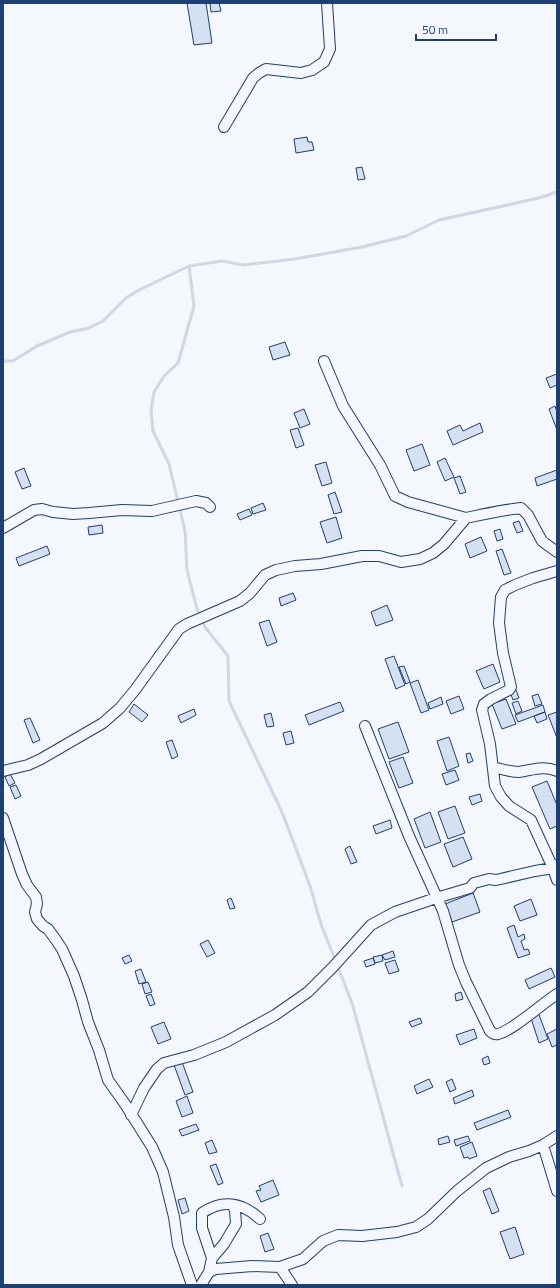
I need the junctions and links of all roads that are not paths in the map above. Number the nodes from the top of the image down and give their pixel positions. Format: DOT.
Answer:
graph roads {
  1 [pos="327,3"];
  2 [pos="224,127"];
  3 [pos="324,361"];
  4 [pos="210,506"];
  5 [pos="466,518"];
  6 [pos="3,528"];
  7 [pos="557,552"];
  8 [pos="557,571"];
  9 [pos="365,726"];
  10 [pos="493,767"];
  11 [pos="3,771"];
  12 [pos="557,771"];
  13 [pos="3,818"];
  14 [pos="555,866"];
  15 [pos="557,880"];
  16 [pos="436,898"];
  17 [pos="557,994"];
  18 [pos="131,1115"];
  19 [pos="557,1136"];
  20 [pos="543,1145"];
  21 [pos="557,1191"];
  22 [pos="232,1205"];
  23 [pos="260,1219"];
  24 [pos="212,1258"];
  25 [pos="280,1267"];
  26 [pos="209,1272"];
  27 [pos="192,1285"];
  28 [pos="201,1285"];
  29 [pos="292,1285"];
  1 -- 2 [label="street"];
  3 -- 5 [label="street"];
  4 -- 6 [label="street"];
  5 -- 7 [label="street"];
  5 -- 11 [label="street"];
  8 -- 10 [label="street"];
  9 -- 16 [label="street"];
  10 -- 12 [label="street"];
  10 -- 14 [label="street"];
  13 -- 18 [label="street"];
  14 -- 15 [label="street"];
  14 -- 16 [label="street"];
  16 -- 17 [label="street"];
  16 -- 18 [label="street"];
  18 -- 27 [label="street"];
  19 -- 20 [label="street"];
  20 -- 21 [label="street"];
  20 -- 25 [label="street"];
  22 -- 23 [label="street"];
  22 -- 24 [label="street"];
  22 -- 24 [label="street"];
  24 -- 26 [label="street"];
  25 -- 26 [label="street"];
  25 -- 29 [label="street"];
  26 -- 28 [label="street"];
}
